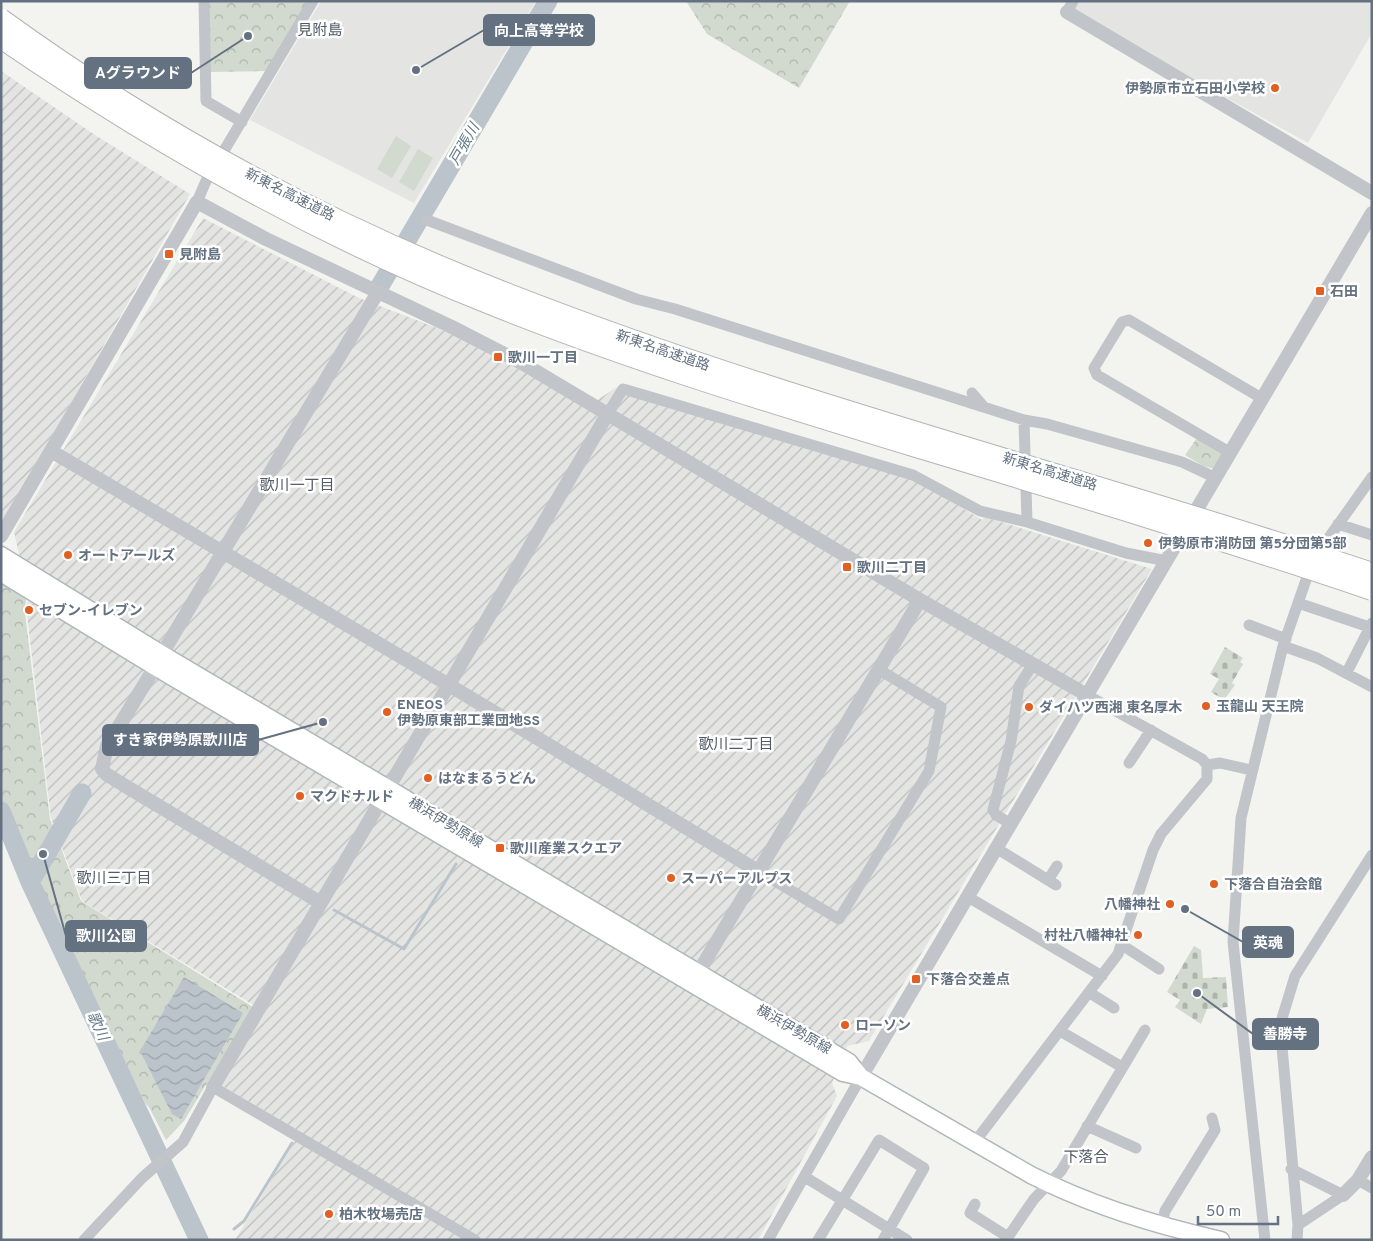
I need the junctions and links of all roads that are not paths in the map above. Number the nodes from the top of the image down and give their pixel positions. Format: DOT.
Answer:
graph roads {
  1 [pos="204,1"];
  2 [pos="313,1"];
  3 [pos="1070,7"];
  4 [pos="1,18"];
  5 [pos="1,38"];
  6 [pos="242,122"];
  7 [pos="1372,194"];
  8 [pos="197,202"];
  9 [pos="1372,213"];
  10 [pos="427,220"];
  11 [pos="378,292"];
  12 [pos="972,393"];
  13 [pos="1262,399"];
  14 [pos="986,408"];
  15 [pos="607,415"];
  16 [pos="1024,420"];
  17 [pos="51,451"];
  18 [pos="1231,453"];
  19 [pos="1372,477"];
  20 [pos="1216,478"];
  21 [pos="1027,522"];
  22 [pos="1338,524"];
  23 [pos="1372,535"];
  24 [pos="1,536"];
  25 [pos="222,552"];
  26 [pos="1,555"];
  27 [pos="1166,561"];
  28 [pos="1,572"];
  29 [pos="1372,573"];
  30 [pos="1372,590"];
  31 [pos="920,600"];
  32 [pos="1298,603"];
  33 [pos="1254,625"];
  34 [pos="1371,626"];
  35 [pos="1284,642"];
  36 [pos="159,660"];
  37 [pos="1033,664"];
  38 [pos="878,669"];
  39 [pos="1347,672"];
  40 [pos="449,685"];
  41 [pos="1372,687"];
  42 [pos="1087,695"];
  43 [pos="1151,730"];
  44 [pos="1129,763"];
  45 [pos="1207,765"];
  46 [pos="1251,770"];
  47 [pos="385,794"];
  48 [pos="1011,824"];
  49 [pos="996,848"];
  50 [pos="1372,855"];
  51 [pos="1057,866"];
  52 [pos="758,871"];
  53 [pos="968,897"];
  54 [pos="321,903"];
  55 [pos="1122,945"];
  56 [pos="1159,969"];
  57 [pos="698,973"];
  58 [pos="1102,976"];
  59 [pos="1090,993"];
  60 [pos="1114,1008"];
  61 [pos="1145,1030"];
  62 [pos="1060,1031"];
  63 [pos="1122,1068"];
  64 [pos="861,1077"];
  65 [pos="213,1087"];
  66 [pos="1212,1118"];
  67 [pos="1088,1126"];
  68 [pos="974,1143"];
  69 [pos="1136,1148"];
  70 [pos="1372,1157"];
  71 [pos="1291,1169"];
  72 [pos="805,1176"];
  73 [pos="1358,1180"];
  74 [pos="1048,1184"];
  75 [pos="1372,1188"];
  76 [pos="1343,1195"];
  77 [pos="841,1200"];
  78 [pos="970,1213"];
  79 [pos="1298,1225"];
  80 [pos="1161,1227"];
  81 [pos="890,1229"];
  82 [pos="1007,1238"];
  83 [pos="84,1240"];
  84 [pos="475,1240"];
  85 [pos="768,1240"];
  86 [pos="818,1240"];
  87 [pos="884,1240"];
  88 [pos="907,1240"];
  89 [pos="1221,1240"];
  90 [pos="1265,1240"];
  91 [pos="1297,1240"];
  1 -- 6 [label="street"];
  2 -- 6 [label="street"];
  3 -- 7 [label="street"];
  4 -- 29 [label="highway, 新東名高速道路, bridge"];
  5 -- 30 [label="highway, 新東名高速道路, bridge"];
  6 -- 8 [label="street"];
  8 -- 11 [label="street"];
  8 -- 17 [label="street"];
  9 -- 13 [label="street"];
  10 -- 14 [label="street"];
  11 -- 15 [label="street"];
  11 -- 25 [label="street"];
  12 -- 14 [label="street"];
  13 -- 18 [label="street"];
  13 -- 18 [label="street"];
  14 -- 16 [label="street"];
  15 -- 21 [label="street"];
  15 -- 31 [label="street"];
  15 -- 40 [label="street"];
  16 -- 20 [label="street"];
  16 -- 21 [label="street"];
  17 -- 24 [label="street"];
  17 -- 25 [label="street"];
  18 -- 20 [label="street"];
  19 -- 22 [label="street"];
  20 -- 27 [label="street"];
  21 -- 27 [label="street"];
  22 -- 23 [label="street"];
  22 -- 32 [label="street"];
  25 -- 36 [label="street"];
  25 -- 40 [label="street"];
  26 -- 36 [label="main road, 横浜伊勢原線"];
  27 -- 42 [label="street"];
  28 -- 36 [label="main road, 横浜伊勢原線"];
  31 -- 37 [label="street"];
  31 -- 38 [label="street"];
  32 -- 34 [label="street"];
  32 -- 35 [label="street"];
  33 -- 35 [label="street"];
  34 -- 39 [label="street"];
  35 -- 39 [label="street"];
  35 -- 46 [label="street"];
  36 -- 47 [label="main road, 横浜伊勢原線"];
  36 -- 54 [label="street"];
  37 -- 42 [label="street"];
  37 -- 48 [label="street"];
  38 -- 52 [label="street"];
  38 -- 52 [label="street"];
  39 -- 41 [label="street"];
  40 -- 47 [label="street"];
  40 -- 52 [label="street"];
  42 -- 43 [label="street"];
  42 -- 48 [label="street"];
  43 -- 44 [label="street"];
  43 -- 45 [label="street"];
  45 -- 46 [label="street"];
  45 -- 55 [label="street"];
  46 -- 90 [label="street"];
  47 -- 54 [label="street"];
  47 -- 57 [label="main road, 横浜伊勢原線"];
  47 -- 64 [label="main road, 横浜伊勢原線"];
  48 -- 49 [label="street"];
  49 -- 51 [label="street"];
  49 -- 53 [label="street"];
  50 -- 71 [label="street"];
  52 -- 57 [label="street"];
  53 -- 58 [label="street"];
  53 -- 64 [label="street"];
  54 -- 65 [label="street"];
  55 -- 56 [label="street"];
  55 -- 58 [label="street"];
  57 -- 64 [label="main road, 横浜伊勢原線"];
  58 -- 59 [label="street"];
  59 -- 60 [label="street"];
  59 -- 62 [label="street"];
  61 -- 63 [label="street"];
  62 -- 63 [label="street"];
  62 -- 68 [label="street"];
  63 -- 67 [label="street"];
  64 -- 68 [label="main road, 横浜伊勢原線"];
  64 -- 72 [label="street"];
  65 -- 83 [label="street"];
  65 -- 84 [label="street"];
  66 -- 80 [label="street"];
  67 -- 69 [label="street"];
  67 -- 74 [label="street"];
  68 -- 74 [label="main road, 横浜伊勢原線"];
  70 -- 73 [label="street"];
  71 -- 76 [label="street"];
  71 -- 79 [label="street"];
  72 -- 77 [label="street"];
  72 -- 85 [label="street"];
  73 -- 75 [label="street"];
  73 -- 76 [label="street"];
  74 -- 80 [label="main road, 横浜伊勢原線"];
  74 -- 82 [label="street"];
  76 -- 79 [label="street"];
  77 -- 81 [label="street"];
  77 -- 81 [label="street"];
  77 -- 86 [label="street"];
  78 -- 82 [label="street"];
  79 -- 91 [label="street"];
  80 -- 89 [label="main road, 横浜伊勢原線"];
  81 -- 87 [label="street"];
  81 -- 88 [label="street"];
}
